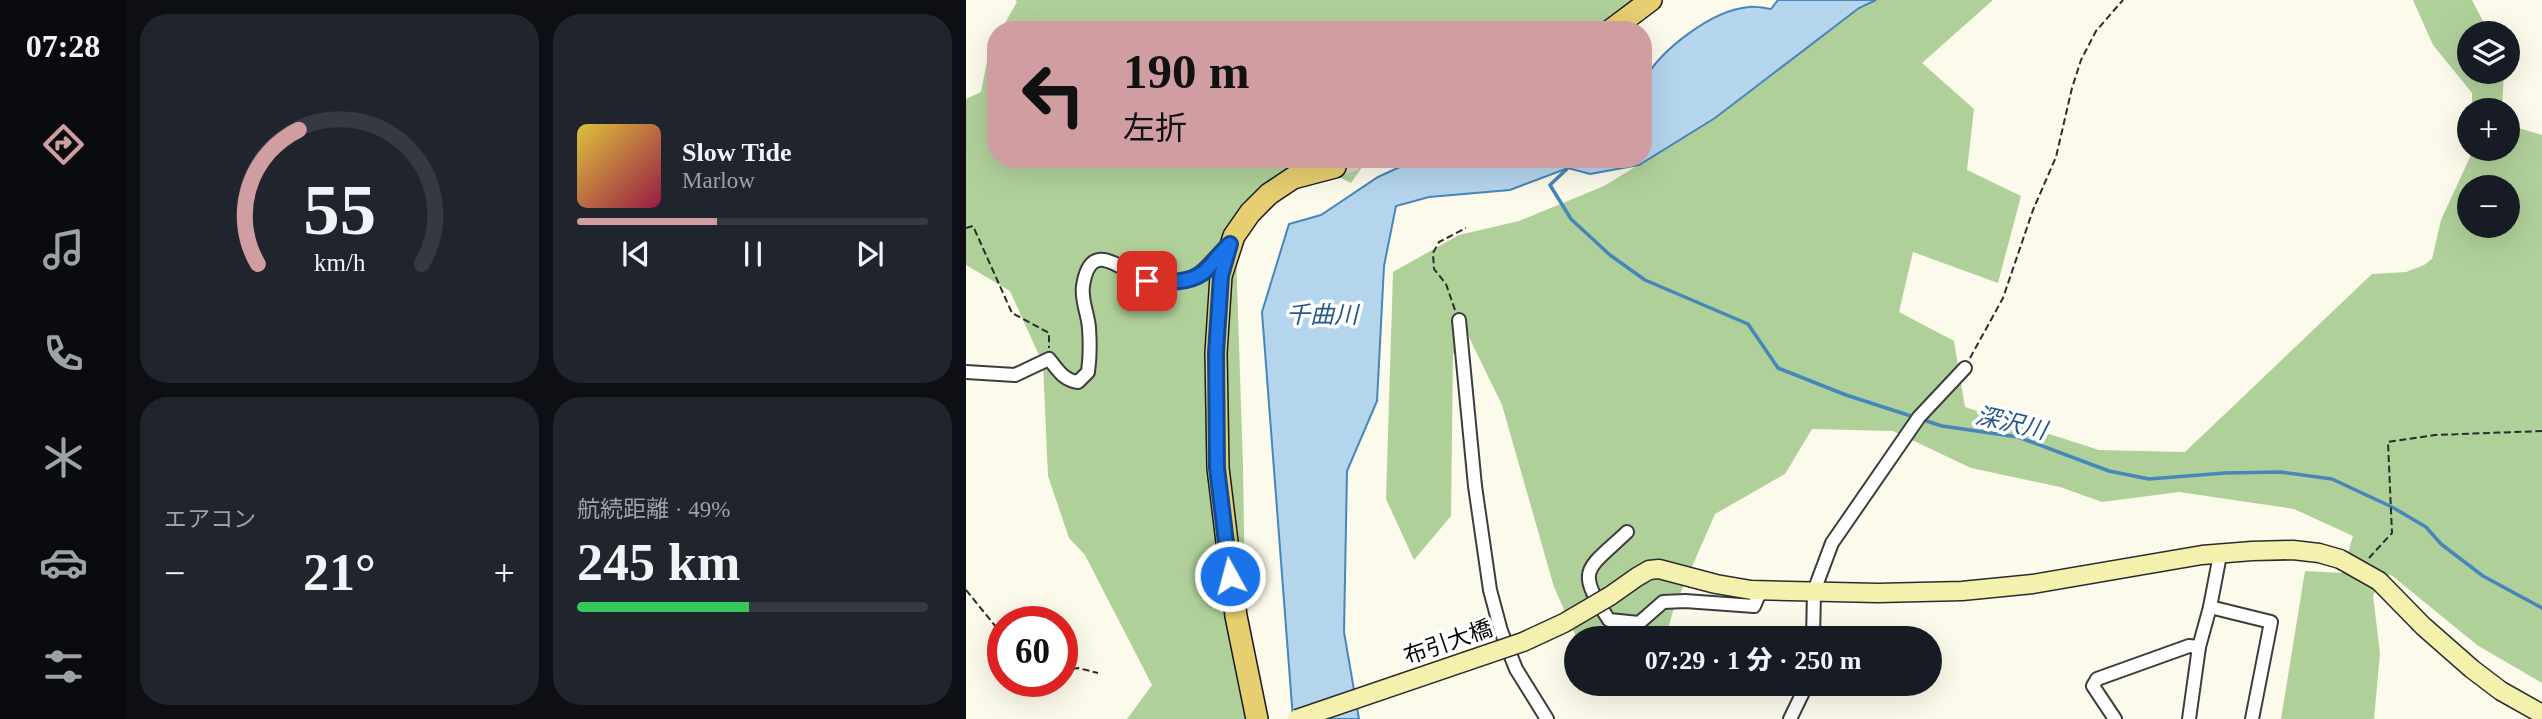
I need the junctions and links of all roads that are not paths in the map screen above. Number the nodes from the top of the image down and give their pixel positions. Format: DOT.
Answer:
graph roads {
  1 [pos="1651,0"];
  2 [pos="1623,21"];
  3 [pos="1331,168"];
  4 [pos="1230,244"];
  5 [pos="1459,320"];
  6 [pos="1965,368"];
  7 [pos="966,372"];
  8 [pos="1628,532"];
  9 [pos="2220,555"];
  10 [pos="1761,590"];
  11 [pos="1814,591"];
  12 [pos="2210,607"];
  13 [pos="1813,626"];
  14 [pos="2199,647"];
  15 [pos="1801,696"];
  16 [pos="2542,714"];
  17 [pos="1257,719"];
  18 [pos="1297,719"];
  19 [pos="1547,719"];
  20 [pos="1790,719"];
  21 [pos="2115,719"];
  22 [pos="2189,719"];
  23 [pos="2252,719"];
  1 -- 2 [label="main road"];
  3 -- 4 [label="main road"];
  4 -- 7 [label="street"];
  4 -- 17 [label="main road"];
  5 -- 19 [label="street"];
  6 -- 11 [label="street"];
  8 -- 10 [label="street"];
  9 -- 11 [label="street, 布引大橋"];
  9 -- 12 [label="street"];
  9 -- 16 [label="street, 布引大橋"];
  10 -- 11 [label="street, 布引大橋"];
  10 -- 18 [label="street, 布引大橋, bridge"];
  11 -- 13 [label="street"];
  12 -- 14 [label="street"];
  12 -- 23 [label="street"];
  14 -- 21 [label="street"];
  14 -- 22 [label="street"];
  15 -- 20 [label="street"];
}
